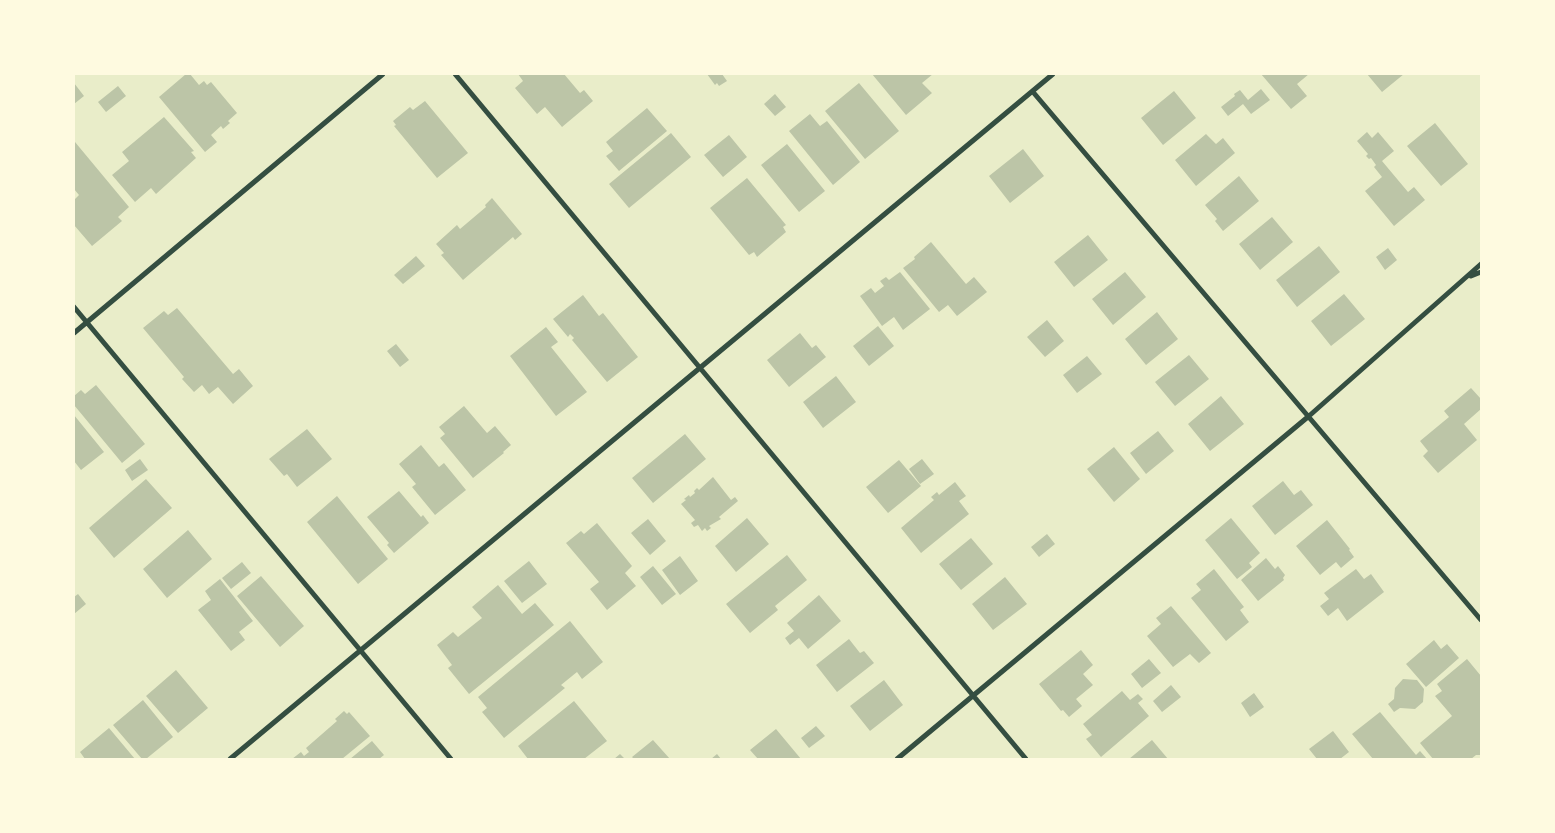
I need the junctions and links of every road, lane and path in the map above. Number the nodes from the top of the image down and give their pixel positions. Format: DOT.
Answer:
graph roads {
  1 [pos="384,74"];
  2 [pos="455,74"];
  3 [pos="1053,74"];
  4 [pos="1033,92"];
  5 [pos="1481,264"];
  6 [pos="1481,272"];
  7 [pos="1468,278"];
  8 [pos="74,307"];
  9 [pos="87,322"];
  10 [pos="74,333"];
  11 [pos="699,368"];
  12 [pos="1309,416"];
  13 [pos="1481,620"];
  14 [pos="361,650"];
  15 [pos="973,696"];
  16 [pos="230,759"];
  17 [pos="451,759"];
  18 [pos="897,759"];
  19 [pos="1026,759"];
  1 -- 9 [label="street"];
  2 -- 11 [label="street"];
  3 -- 4 [label="street"];
  4 -- 11 [label="street"];
  4 -- 12 [label="street"];
  5 -- 7 [label="street"];
  6 -- 7 [label="street"];
  7 -- 12 [label="street"];
  8 -- 9 [label="street"];
  9 -- 10 [label="street"];
  9 -- 14 [label="street"];
  11 -- 14 [label="street"];
  11 -- 15 [label="street"];
  12 -- 13 [label="street"];
  12 -- 15 [label="street"];
  14 -- 16 [label="street"];
  14 -- 17 [label="street"];
  15 -- 18 [label="street"];
  15 -- 19 [label="street"];
}
